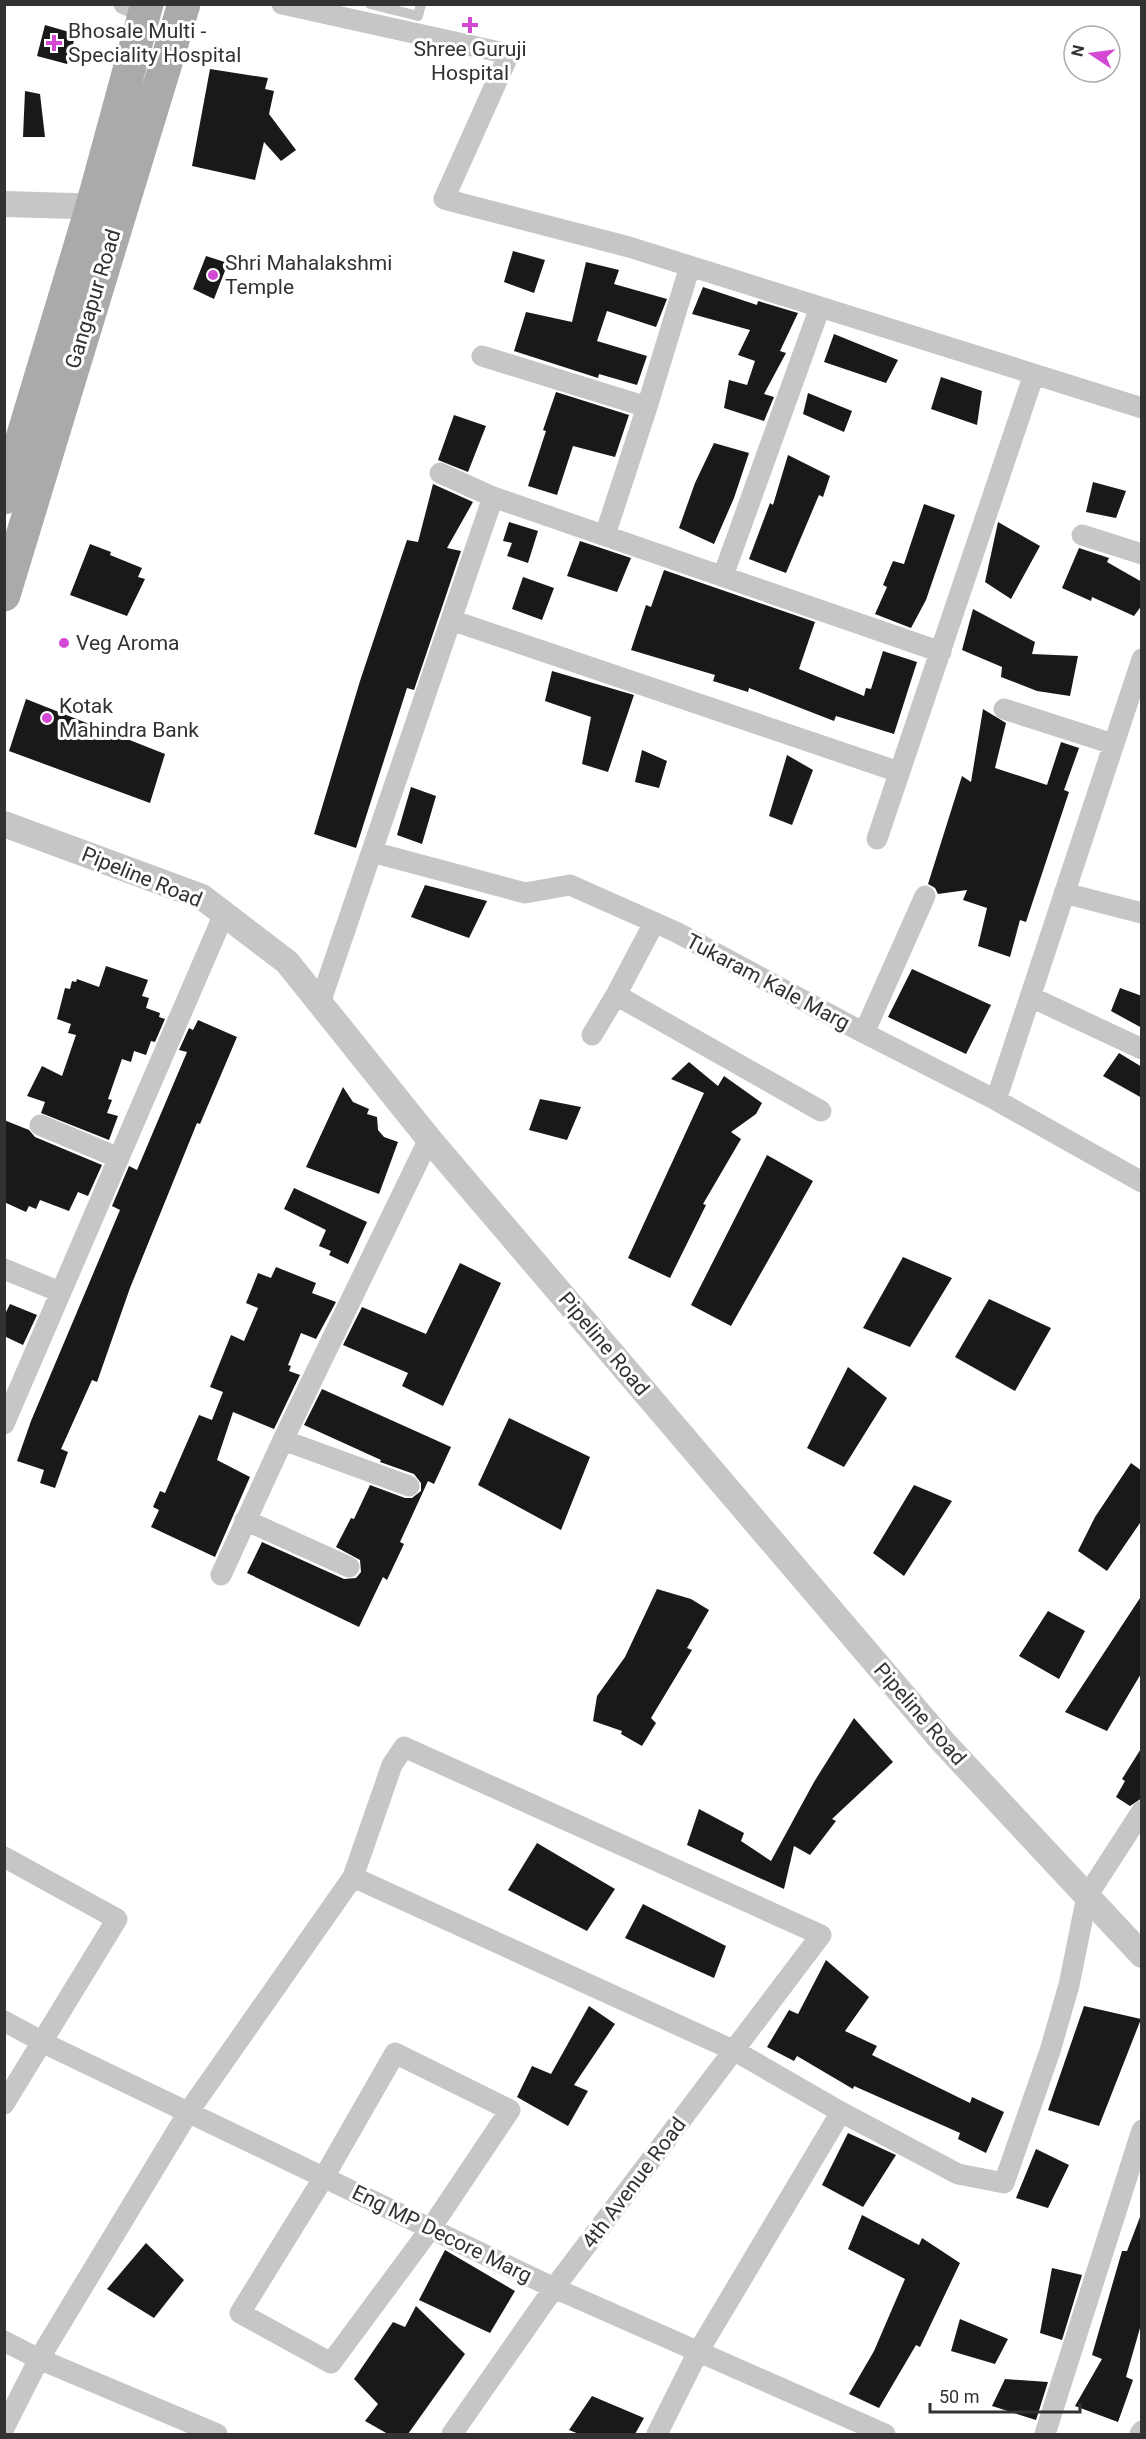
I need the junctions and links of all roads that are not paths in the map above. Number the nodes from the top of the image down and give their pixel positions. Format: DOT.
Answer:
graph roads {
  1 [pos="184,4"];
  2 [pos="282,4"];
  3 [pos="370,4"];
  4 [pos="421,4"];
  5 [pos="139,7"];
  6 [pos="4,204"];
  7 [pos="106,207"];
  8 [pos="690,266"];
  9 [pos="820,307"];
  10 [pos="482,356"];
  11 [pos="1034,374"];
  12 [pos="647,407"];
  13 [pos="1142,408"];
  14 [pos="440,473"];
  15 [pos="493,497"];
  16 [pos="4,498"];
  17 [pos="1082,535"];
  18 [pos="605,536"];
  19 [pos="1142,554"];
  20 [pos="723,576"];
  21 [pos="4,595"];
  22 [pos="451,620"];
  23 [pos="941,652"];
  24 [pos="1140,669"];
  25 [pos="1004,709"];
  26 [pos="1113,744"];
  27 [pos="899,772"];
  28 [pos="4,824"];
  29 [pos="877,839"];
  30 [pos="372,852"];
  31 [pos="1064,893"];
  32 [pos="925,896"];
  33 [pos="1142,913"];
  34 [pos="224,914"];
  35 [pos="654,923"];
  36 [pos="616,995"];
  37 [pos="1030,996"];
  38 [pos="320,1003"];
  39 [pos="864,1033"];
  40 [pos="592,1035"];
  41 [pos="1142,1048"];
  42 [pos="996,1100"];
  43 [pos="821,1111"];
  44 [pos="40,1125"];
  45 [pos="429,1139"];
  46 [pos="119,1158"];
  47 [pos="1142,1182"];
  48 [pos="4,1269"];
  49 [pos="60,1292"];
  50 [pos="10,1400"];
  51 [pos="4,1424"];
  52 [pos="283,1440"];
  53 [pos="409,1486"];
  54 [pos="245,1520"];
  55 [pos="349,1567"];
  56 [pos="221,1575"];
  57 [pos="1142,1811"];
  58 [pos="4,1857"];
  59 [pos="353,1877"];
  60 [pos="1087,1896"];
  61 [pos="1142,1956"];
  62 [pos="4,2021"];
  63 [pos="42,2043"];
  64 [pos="735,2051"];
  65 [pos="4,2104"];
  66 [pos="189,2111"];
  67 [pos="841,2112"];
  68 [pos="1142,2130"];
  69 [pos="324,2177"];
  70 [pos="431,2229"];
  71 [pos="554,2288"];
  72 [pos="4,2341"];
  73 [pos="698,2352"];
  74 [pos="39,2359"];
  75 [pos="4,2428"];
  76 [pos="218,2434"];
  77 [pos="452,2434"];
  78 [pos="657,2434"];
  79 [pos="885,2434"];
  80 [pos="1045,2434"];
  1 -- 7 [label="main road, Gangapur Road"];
  2 -- 8 [label="street"];
  3 -- 4 [label="lane"];
  5 -- 7 [label="main road, Gangapur Road"];
  6 -- 7 [label="street"];
  7 -- 16 [label="main road, Gangapur Road"];
  7 -- 21 [label="main road, Gangapur Road"];
  8 -- 9 [label="street"];
  8 -- 12 [label="street"];
  9 -- 11 [label="street"];
  9 -- 20 [label="street"];
  10 -- 12 [label="street"];
  11 -- 13 [label="street"];
  11 -- 23 [label="street"];
  12 -- 18 [label="street"];
  14 -- 15 [label="street"];
  15 -- 18 [label="street"];
  15 -- 22 [label="street"];
  17 -- 19 [label="street"];
  18 -- 20 [label="street"];
  20 -- 23 [label="street"];
  22 -- 27 [label="street"];
  22 -- 30 [label="street"];
  23 -- 27 [label="street"];
  24 -- 26 [label="street"];
  25 -- 26 [label="street"];
  26 -- 31 [label="street"];
  27 -- 29 [label="street"];
  28 -- 34 [label="street, Pipeline Road"];
  30 -- 35 [label="street, Tukaram Kale Marg"];
  30 -- 38 [label="street"];
  31 -- 33 [label="street"];
  31 -- 37 [label="street"];
  32 -- 39 [label="street"];
  34 -- 38 [label="street, Pipeline Road"];
  34 -- 46 [label="street"];
  35 -- 36 [label="street"];
  35 -- 39 [label="street, Tukaram Kale Marg"];
  36 -- 40 [label="street"];
  36 -- 43 [label="street"];
  37 -- 41 [label="street"];
  37 -- 42 [label="street"];
  38 -- 45 [label="street, Pipeline Road"];
  39 -- 42 [label="street, Tukaram Kale Marg"];
  42 -- 47 [label="street, Tukaram Kale Marg"];
  44 -- 46 [label="street"];
  45 -- 52 [label="street"];
  45 -- 60 [label="street, Pipeline Road"];
  46 -- 49 [label="street"];
  48 -- 49 [label="street"];
  49 -- 50 [label="street"];
  50 -- 51 [label="street"];
  52 -- 53 [label="street"];
  52 -- 54 [label="street"];
  54 -- 55 [label="street"];
  54 -- 56 [label="street"];
  57 -- 60 [label="street"];
  58 -- 63 [label="street"];
  59 -- 64 [label="street"];
  59 -- 64 [label="street, 4th Avenue Road"];
  59 -- 66 [label="street"];
  60 -- 61 [label="street, Pipeline Road"];
  60 -- 67 [label="street"];
  62 -- 63 [label="street, Eng MP Decore Marg"];
  63 -- 65 [label="street"];
  63 -- 66 [label="street, Eng MP Decore Marg"];
  64 -- 67 [label="street"];
  64 -- 71 [label="street, 4th Avenue Road"];
  66 -- 69 [label="street, Eng MP Decore Marg"];
  66 -- 74 [label="street"];
  67 -- 73 [label="street"];
  68 -- 80 [label="street"];
  69 -- 70 [label="street, Eng MP Decore Marg"];
  69 -- 70 [label="street"];
  69 -- 70 [label="street"];
  70 -- 71 [label="street, Eng MP Decore Marg"];
  71 -- 73 [label="street, Eng MP Decore Marg"];
  71 -- 77 [label="street, 4th Avenue Road"];
  72 -- 74 [label="street"];
  73 -- 78 [label="street"];
  73 -- 79 [label="street, Eng MP Decore Marg"];
  74 -- 75 [label="street"];
  74 -- 76 [label="street"];
}
